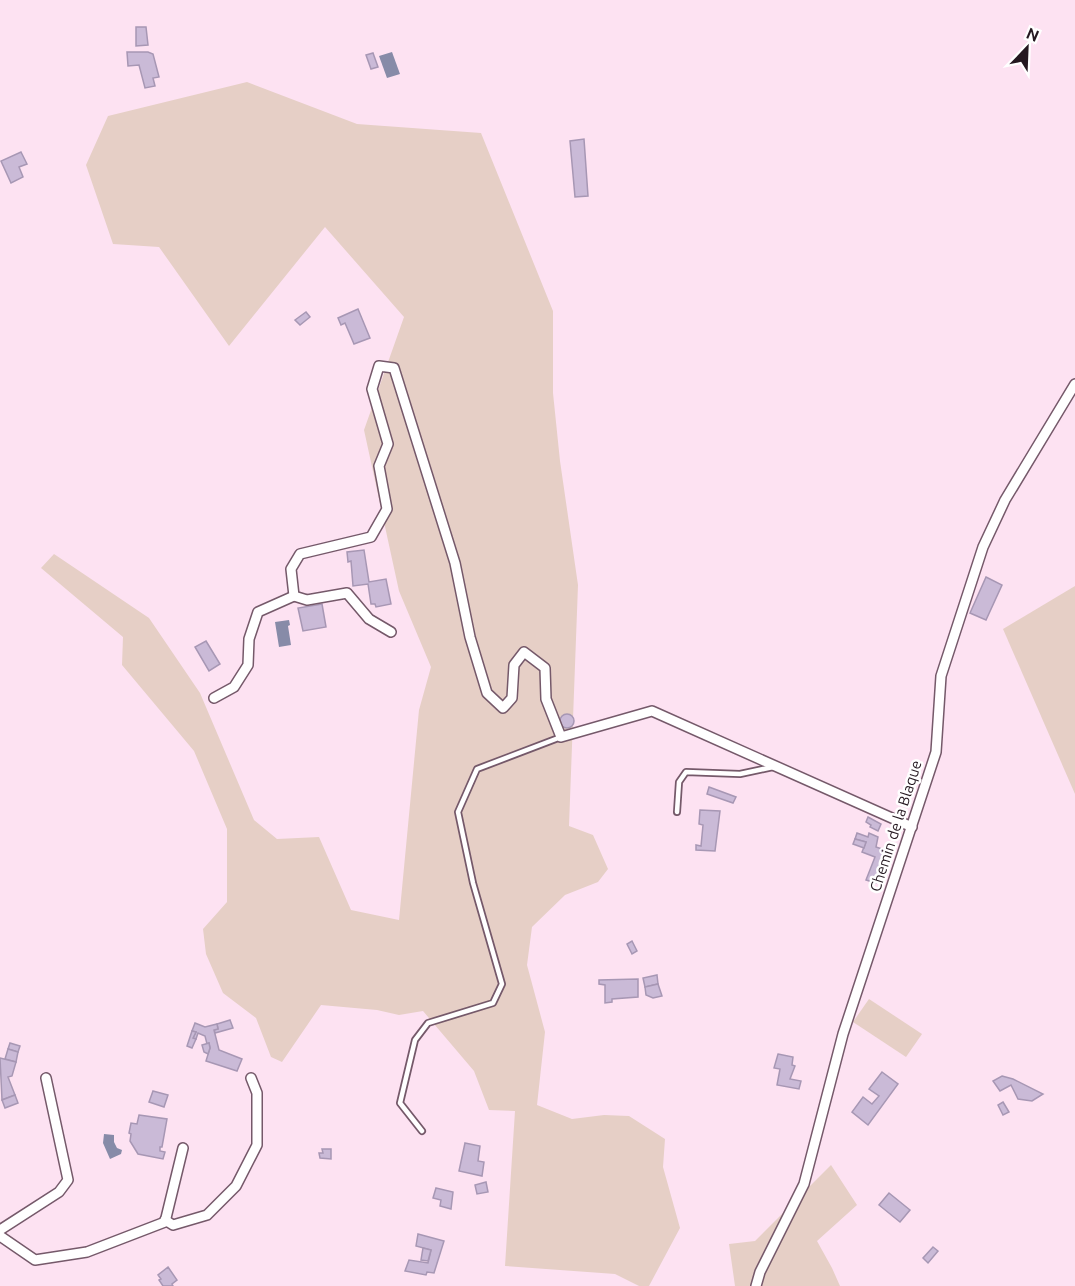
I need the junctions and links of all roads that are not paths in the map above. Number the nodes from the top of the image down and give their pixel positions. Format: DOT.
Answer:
graph roads {
  1 [pos="1075,384"];
  2 [pos="294,597"];
  3 [pos="391,632"];
  4 [pos="213,698"];
  5 [pos="561,737"];
  6 [pos="778,766"];
  7 [pos="677,812"];
  8 [pos="912,827"];
  9 [pos="251,1077"];
  10 [pos="46,1078"];
  11 [pos="422,1131"];
  12 [pos="183,1148"];
  13 [pos="165,1220"];
  14 [pos="0,1230"];
  15 [pos="0,1236"];
  16 [pos="756,1286"];
  1 -- 8 [label="street, Chemin de la Blaque"];
  2 -- 3 [label="street"];
  2 -- 4 [label="street"];
  2 -- 5 [label="street"];
  5 -- 6 [label="street"];
  5 -- 11 [label="lane"];
  6 -- 7 [label="lane"];
  6 -- 8 [label="street"];
  8 -- 16 [label="street, Chemin de la Blaque"];
  9 -- 13 [label="street"];
  10 -- 14 [label="street"];
  12 -- 13 [label="street"];
  13 -- 15 [label="street"];
}
